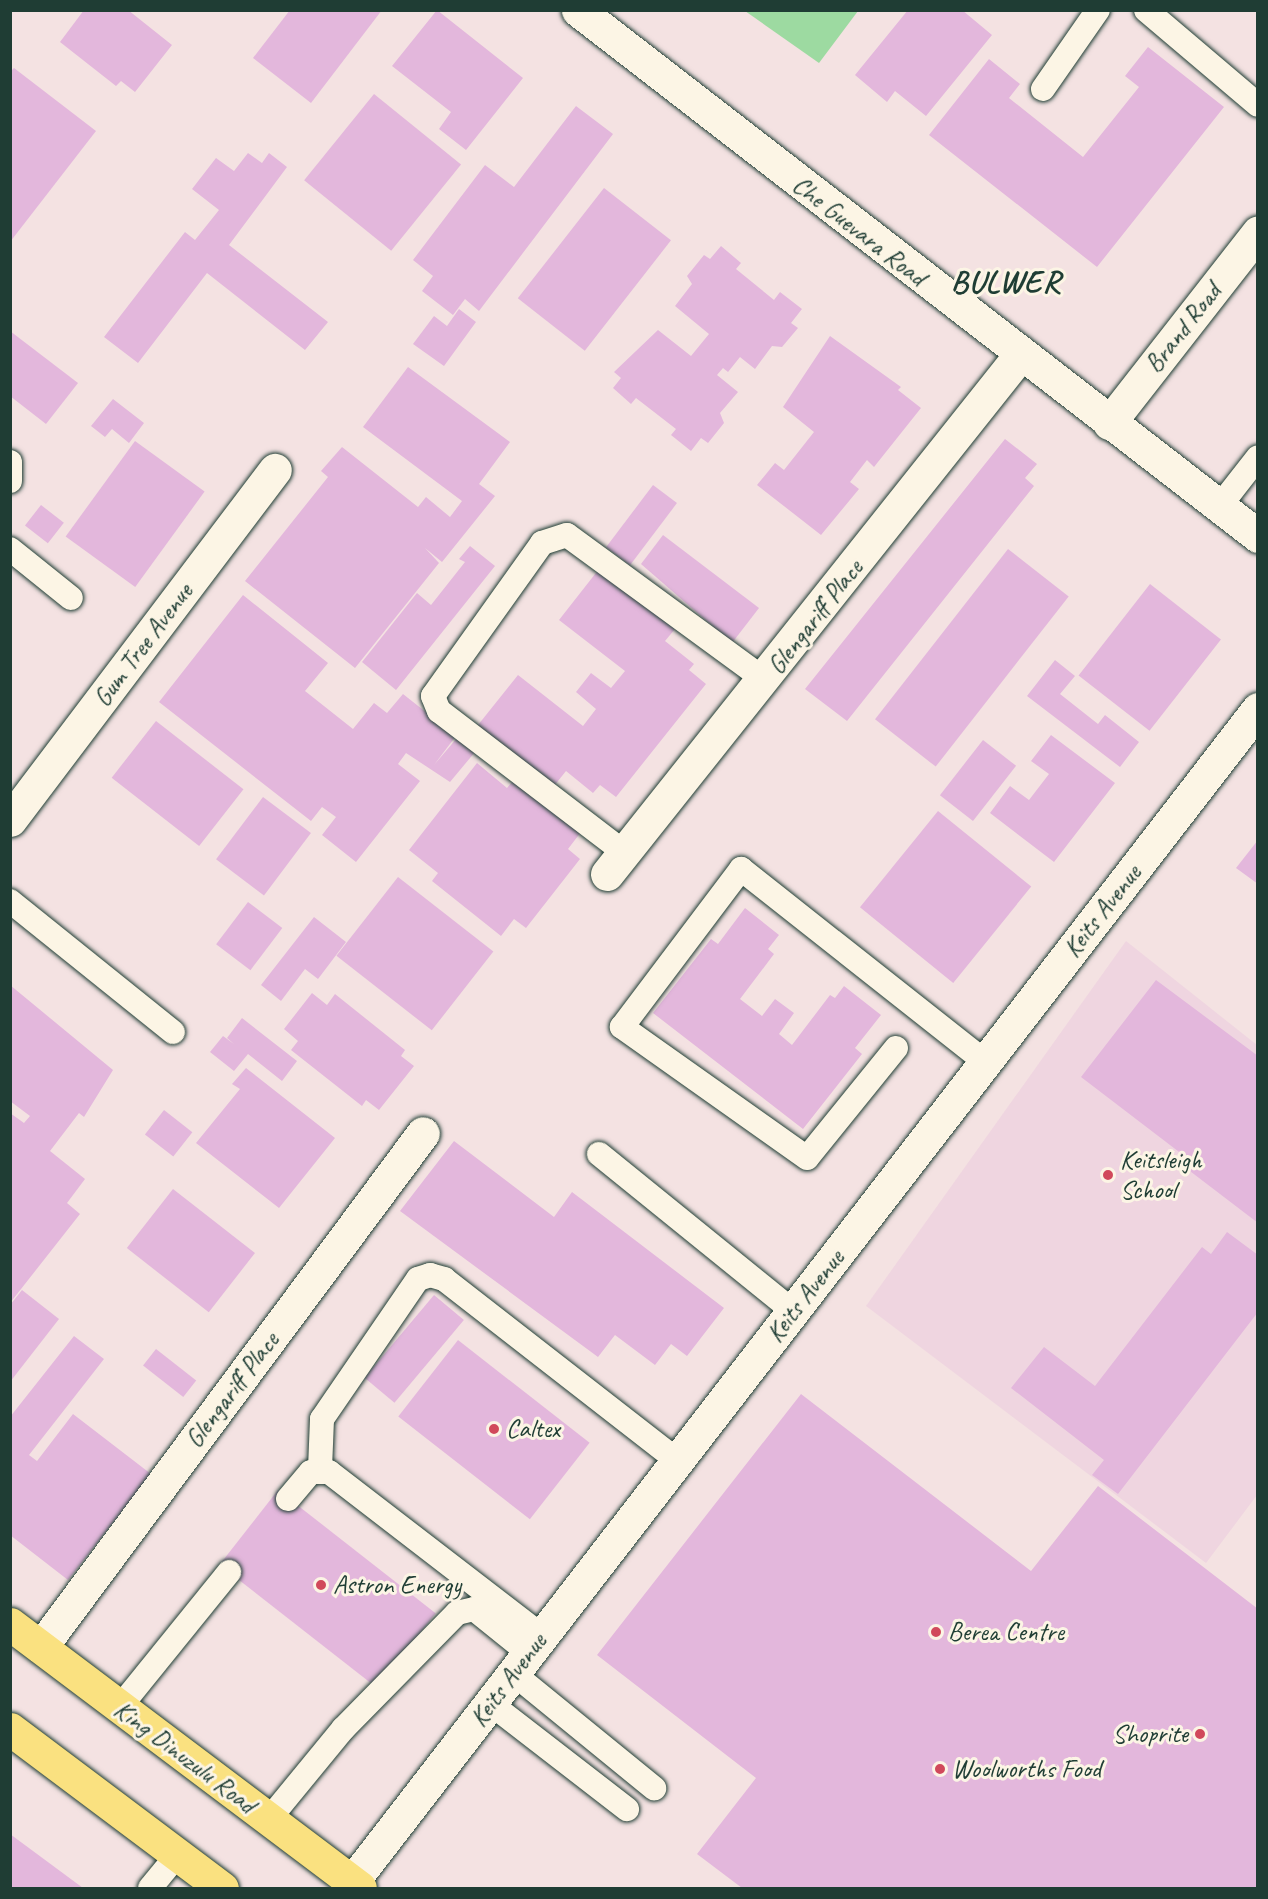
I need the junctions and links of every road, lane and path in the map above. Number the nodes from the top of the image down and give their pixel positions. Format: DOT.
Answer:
graph roads {
  1 [pos="578,10"];
  2 [pos="1098,10"];
  3 [pos="1146,10"];
  4 [pos="1043,89"];
  5 [pos="1257,105"];
  6 [pos="1257,232"];
  7 [pos="1019,356"];
  8 [pos="1109,423"];
  9 [pos="1257,457"];
  10 [pos="10,462"];
  11 [pos="275,470"];
  12 [pos="10,480"];
  13 [pos="1219,507"];
  14 [pos="1257,536"];
  15 [pos="10,549"];
  16 [pos="71,598"];
  17 [pos="765,680"];
  18 [pos="1257,709"];
  19 [pos="10,820"];
  20 [pos="616,864"];
  21 [pos="10,901"];
  22 [pos="172,1032"];
  23 [pos="896,1048"];
  24 [pos="986,1062"];
  25 [pos="423,1133"];
  26 [pos="599,1154"];
  27 [pos="794,1312"];
  28 [pos="678,1461"];
  29 [pos="320,1469"];
  30 [pos="288,1499"];
  31 [pos="229,1572"];
  32 [pos="10,1624"];
  33 [pos="40,1647"];
  34 [pos="528,1654"];
  35 [pos="490,1704"];
  36 [pos="119,1707"];
  37 [pos="10,1729"];
  38 [pos="654,1788"];
  39 [pos="627,1809"];
  40 [pos="269,1819"];
  41 [pos="178,1854"];
  42 [pos="356,1885"];
  43 [pos="150,1888"];
  44 [pos="222,1888"];
  1 -- 7 [label="street, Che Guevara Road"];
  2 -- 4 [label="lane"];
  3 -- 5 [label="lane"];
  6 -- 8 [label="street, Brand Road"];
  7 -- 8 [label="street, Che Guevara Road"];
  7 -- 17 [label="street, Glengariff Place"];
  8 -- 13 [label="street, Che Guevara Road"];
  9 -- 13 [label="lane"];
  10 -- 12 [label="lane"];
  11 -- 19 [label="street, Gum Tree Avenue"];
  13 -- 14 [label="street, Che Guevara Road"];
  15 -- 16 [label="lane"];
  17 -- 20 [label="street, Glengariff Place"];
  17 -- 20 [label="lane"];
  18 -- 24 [label="street, Keits Avenue"];
  21 -- 22 [label="lane"];
  23 -- 24 [label="lane"];
  24 -- 27 [label="street, Keits Avenue"];
  25 -- 33 [label="street, Glengariff Place"];
  26 -- 27 [label="lane"];
  27 -- 28 [label="street, Keits Avenue"];
  28 -- 29 [label="lane"];
  28 -- 34 [label="street, Keits Avenue"];
  29 -- 30 [label="lane"];
  29 -- 34 [label="lane"];
  31 -- 36 [label="lane"];
  32 -- 33 [label="main road, King Dinuzulu Road"];
  33 -- 36 [label="main road, King Dinuzulu Road"];
  34 -- 35 [label="street, Keits Avenue"];
  34 -- 38 [label="lane"];
  34 -- 40 [label="lane"];
  35 -- 39 [label="lane"];
  35 -- 42 [label="street, Keits Avenue"];
  36 -- 40 [label="main road, King Dinuzulu Road"];
  37 -- 41 [label="main road"];
  40 -- 42 [label="main road, King Dinuzulu Road"];
  41 -- 43 [label="lane"];
  41 -- 44 [label="main road"];
}
